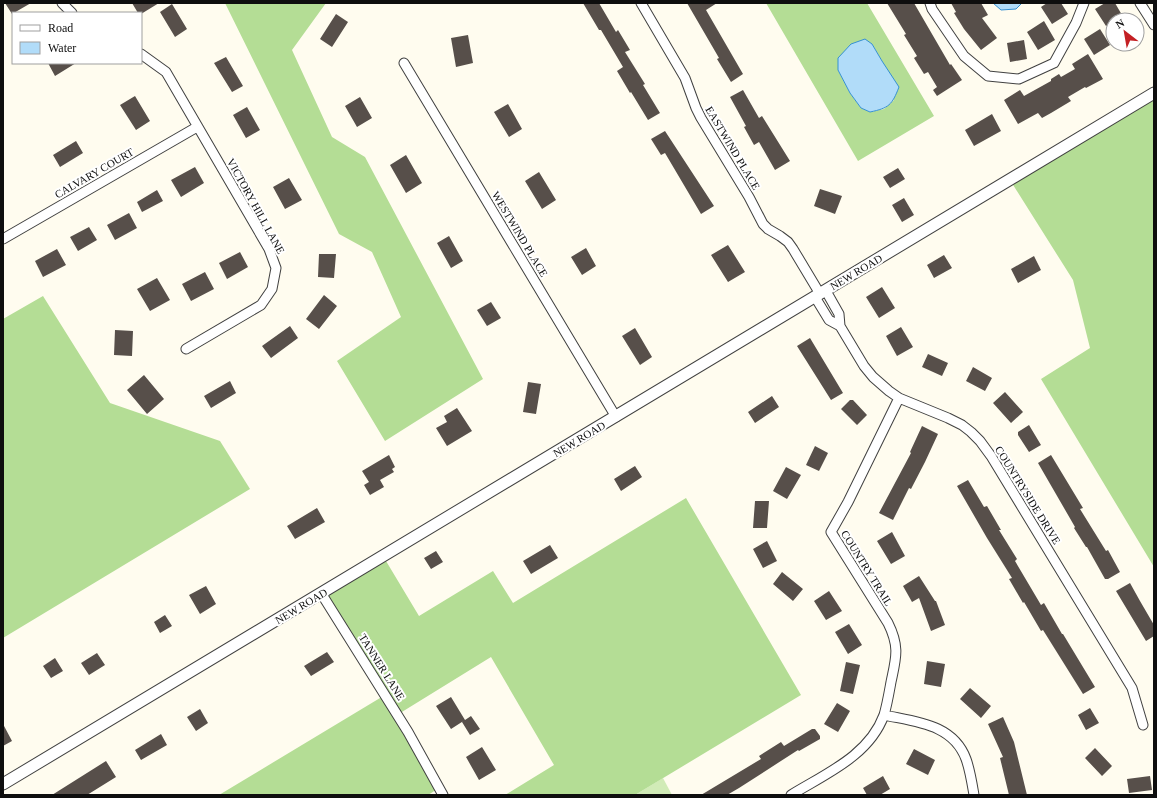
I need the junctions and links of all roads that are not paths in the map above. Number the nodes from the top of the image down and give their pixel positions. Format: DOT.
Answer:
graph roads {
  1 [pos="62,3"];
  2 [pos="641,3"];
  3 [pos="930,3"];
  4 [pos="1084,3"];
  5 [pos="1140,3"];
  6 [pos="71,12"];
  7 [pos="1154,25"];
  8 [pos="142,55"];
  9 [pos="404,64"];
  10 [pos="1154,93"];
  11 [pos="197,127"];
  12 [pos="3,240"];
  13 [pos="820,294"];
  14 [pos="186,349"];
  15 [pos="899,398"];
  16 [pos="616,417"];
  17 [pos="322,593"];
  18 [pos="884,715"];
  19 [pos="1143,725"];
  20 [pos="3,784"];
  21 [pos="443,795"];
  22 [pos="791,795"];
  23 [pos="974,795"];
  1 -- 6 [label="street"];
  2 -- 13 [label="street, EASTWIND PLACE"];
  3 -- 4 [label="street"];
  5 -- 7 [label="street"];
  8 -- 11 [label="street, VICTORY HILL LANE"];
  9 -- 16 [label="street, WESTWIND PLACE"];
  10 -- 13 [label="street, NEW ROAD"];
  11 -- 12 [label="street, CALVARY COURT"];
  11 -- 14 [label="street, VICTORY HILL LANE"];
  13 -- 15 [label="street, COUNTRYSIDE DRIVE"];
  13 -- 16 [label="street, NEW ROAD"];
  15 -- 18 [label="street, COUNTRY TRAIL"];
  15 -- 19 [label="street, COUNTRYSIDE DRIVE"];
  16 -- 17 [label="street, NEW ROAD"];
  17 -- 20 [label="street, NEW ROAD"];
  17 -- 21 [label="street, TANNER LANE"];
  18 -- 22 [label="street, COUNTRY TRAIL"];
  18 -- 23 [label="street"];
}
